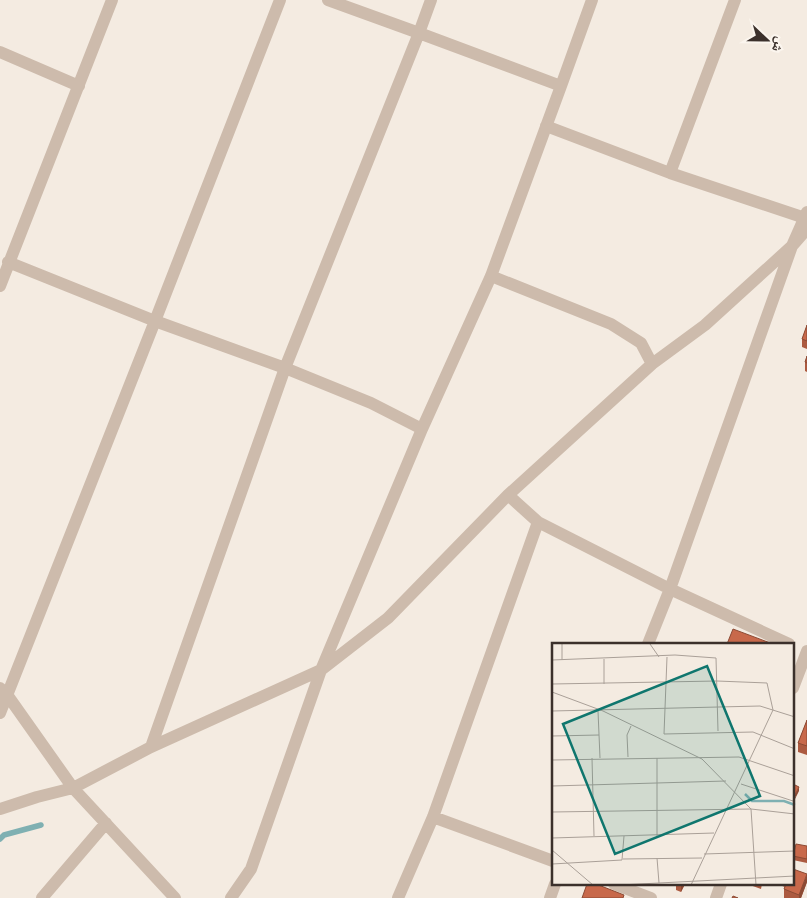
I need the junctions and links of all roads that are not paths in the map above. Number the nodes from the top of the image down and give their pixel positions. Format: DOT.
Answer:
graph roads {
  1 [pos="112,0"];
  2 [pos="280,0"];
  3 [pos="328,0"];
  4 [pos="431,0"];
  5 [pos="592,0"];
  6 [pos="735,0"];
  7 [pos="419,33"];
  8 [pos="0,52"];
  9 [pos="78,86"];
  10 [pos="561,86"];
  11 [pos="546,126"];
  12 [pos="670,173"];
  13 [pos="806,220"];
  14 [pos="792,246"];
  15 [pos="8,262"];
  16 [pos="491,276"];
  17 [pos="0,286"];
  18 [pos="155,321"];
  19 [pos="652,364"];
  20 [pos="285,368"];
  21 [pos="422,429"];
  22 [pos="508,495"];
  23 [pos="538,522"];
  24 [pos="670,589"];
  25 [pos="648,643"];
  26 [pos="787,643"];
  27 [pos="794,646"];
  28 [pos="807,652"];
  29 [pos="321,670"];
  30 [pos="794,685"];
  31 [pos="4,692"];
  32 [pos="0,713"];
  33 [pos="150,747"];
  34 [pos="73,788"];
  35 [pos="0,809"];
  36 [pos="433,818"];
  37 [pos="106,824"];
  38 [pos="552,861"];
  39 [pos="554,886"];
  40 [pos="619,886"];
  41 [pos="720,886"];
  42 [pos="42,898"];
  43 [pos="175,898"];
  44 [pos="231,898"];
  45 [pos="398,898"];
  46 [pos="550,898"];
  47 [pos="651,898"];
  48 [pos="716,898"];
  1 -- 9 [label="street"];
  2 -- 18 [label="street"];
  3 -- 7 [label="street"];
  4 -- 7 [label="street"];
  5 -- 10 [label="street"];
  6 -- 12 [label="street"];
  7 -- 10 [label="street"];
  7 -- 20 [label="street"];
  8 -- 9 [label="street"];
  9 -- 15 [label="street"];
  10 -- 11 [label="street"];
  11 -- 12 [label="street"];
  11 -- 16 [label="street"];
  12 -- 13 [label="street"];
  13 -- 14 [label="street"];
  14 -- 19 [label="street"];
  14 -- 24 [label="street"];
  15 -- 17 [label="street"];
  15 -- 18 [label="street"];
  16 -- 19 [label="street"];
  16 -- 21 [label="street"];
  18 -- 20 [label="street"];
  18 -- 31 [label="street"];
  19 -- 22 [label="street"];
  20 -- 21 [label="street"];
  20 -- 33 [label="street"];
  21 -- 29 [label="street"];
  22 -- 23 [label="street"];
  22 -- 29 [label="street"];
  23 -- 24 [label="street"];
  23 -- 36 [label="street"];
  24 -- 25 [label="street"];
  24 -- 26 [label="street"];
  27 -- 28 [label="street"];
  28 -- 30 [label="street"];
  29 -- 33 [label="street"];
  29 -- 44 [label="street"];
  31 -- 32 [label="street"];
  31 -- 34 [label="street"];
  33 -- 34 [label="street"];
  34 -- 35 [label="street"];
  34 -- 37 [label="street"];
  36 -- 38 [label="street"];
  36 -- 45 [label="street"];
  37 -- 42 [label="street"];
  37 -- 43 [label="street"];
  39 -- 46 [label="street"];
  40 -- 47 [label="street"];
  41 -- 48 [label="street"];
}
